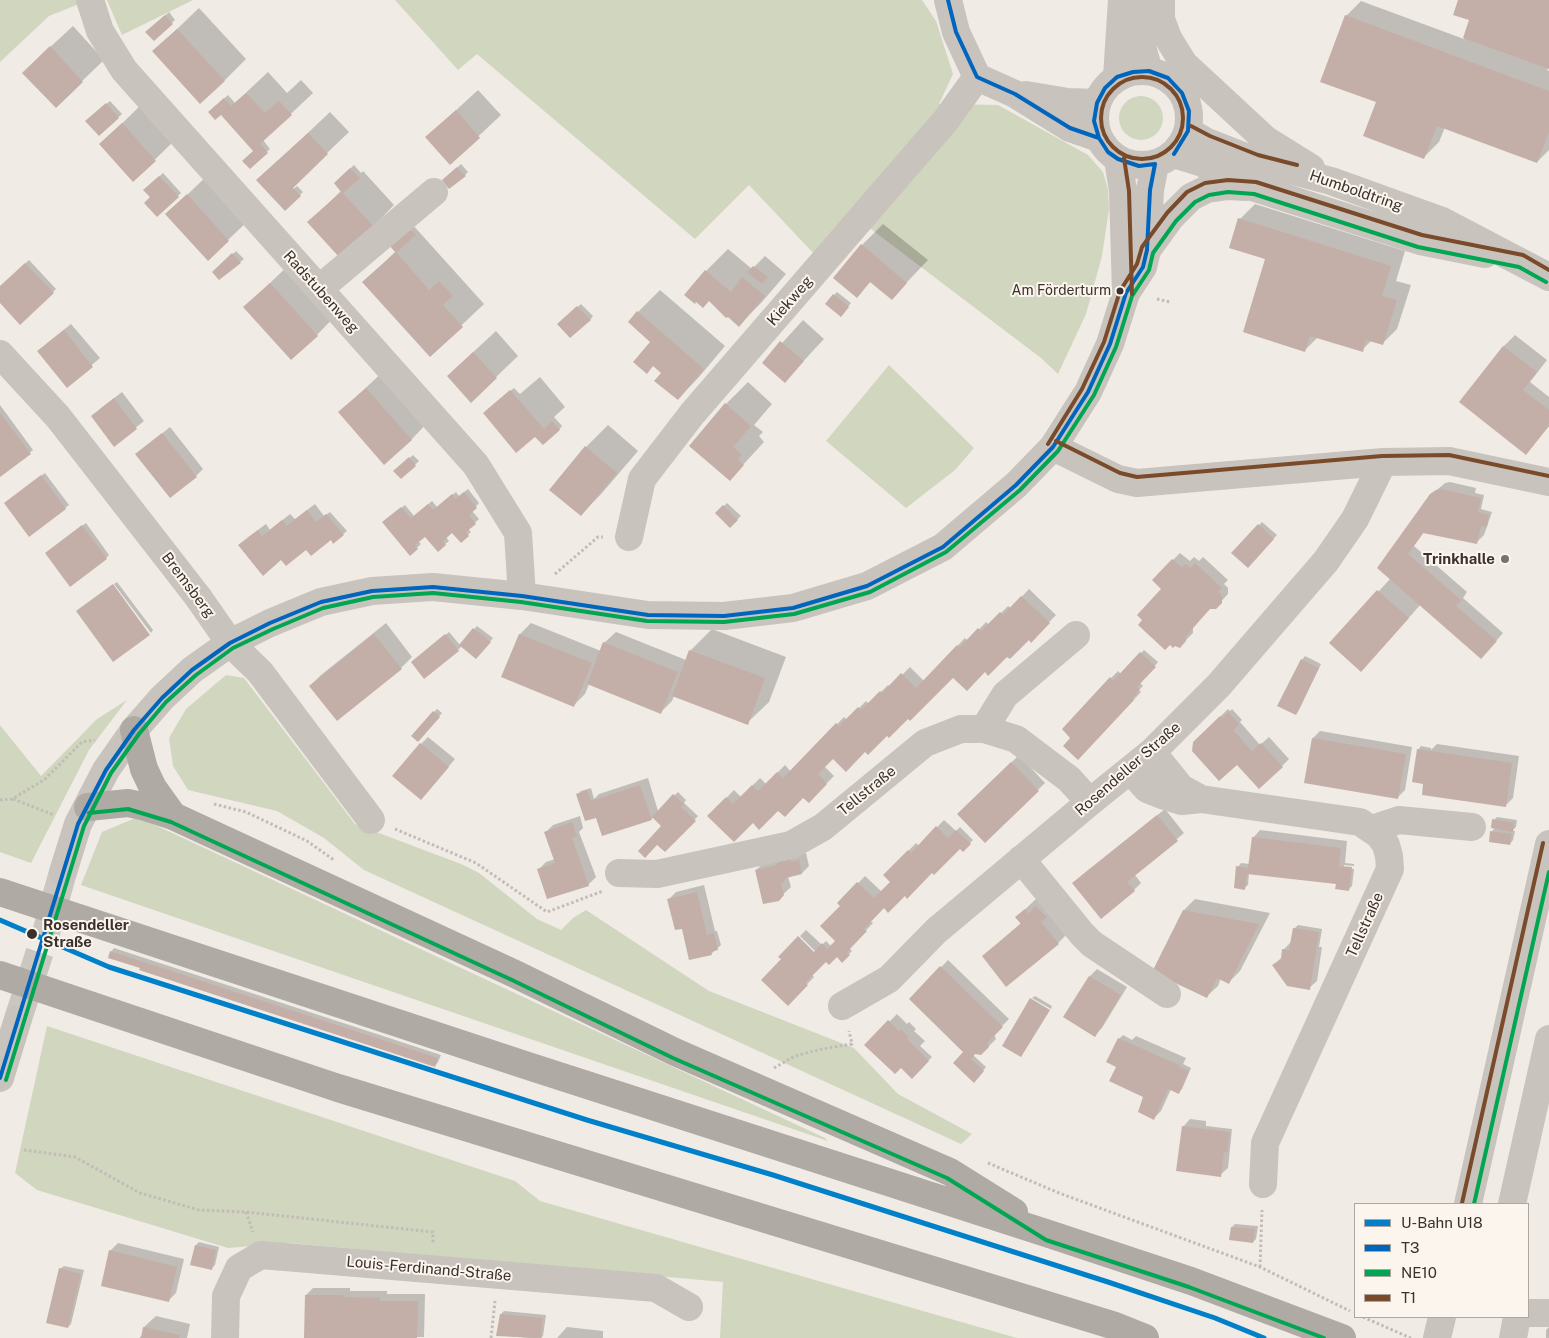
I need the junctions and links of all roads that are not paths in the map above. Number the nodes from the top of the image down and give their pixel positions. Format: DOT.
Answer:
graph roads {
  1 [pos="90,0"];
  2 [pos="948,0"];
  3 [pos="1122,0"];
  4 [pos="1140,0"];
  5 [pos="1161,0"];
  6 [pos="1149,71"];
  7 [pos="977,77"];
  8 [pos="1117,77"];
  9 [pos="1015,94"];
  10 [pos="1097,103"];
  11 [pos="1188,131"];
  12 [pos="1099,138"];
  13 [pos="1118,158"];
  14 [pos="1164,159"];
  15 [pos="1331,181"];
  16 [pos="1255,188"];
  17 [pos="434,192"];
  18 [pos="1147,250"];
  19 [pos="1521,261"];
  20 [pos="1549,277"];
  21 [pos="319,289"];
  22 [pos="1126,293"];
  23 [pos="0,354"];
  24 [pos="1053,447"];
  25 [pos="1383,462"];
  26 [pos="1549,482"];
  27 [pos="629,537"];
  28 [pos="522,596"];
  29 [pos="1076,636"];
  30 [pos="230,643"];
  31 [pos="984,729"];
  32 [pos="134,730"];
  33 [pos="1152,752"];
  34 [pos="1130,770"];
  35 [pos="1200,799"];
  36 [pos="1090,802"];
  37 [pos="88,807"];
  38 [pos="173,816"];
  39 [pos="371,820"];
  40 [pos="1472,827"];
  41 [pos="1372,829"];
  42 [pos="1549,844"];
  43 [pos="1022,859"];
  44 [pos="62,872"];
  45 [pos="619,873"];
  46 [pos="0,892"];
  47 [pos="0,975"];
  48 [pos="1167,994"];
  49 [pos="842,1006"];
  50 [pos="9,1026"];
  51 [pos="1549,1039"];
  52 [pos="0,1078"];
  53 [pos="1263,1184"];
  54 [pos="1468,1203"];
  55 [pos="1512,1203"];
  56 [pos="1049,1234"];
  57 [pos="1028,1301"];
  58 [pos="689,1307"];
  59 [pos="1529,1313"];
  60 [pos="1549,1313"];
  61 [pos="1442,1318"];
  62 [pos="1517,1318"];
  63 [pos="225,1338"];
  64 [pos="1102,1338"];
  65 [pos="1145,1338"];
  66 [pos="1342,1338"];
  67 [pos="1437,1338"];
  68 [pos="1513,1338"];
  1 -- 21 [label="street, Radstubenweg"];
  2 -- 7 [label="street"];
  3 -- 8 [label="street"];
  4 -- 6 [label="street"];
  5 -- 15 [label="street"];
  6 -- 8 [label="street"];
  6 -- 11 [label="street"];
  7 -- 9 [label="street"];
  7 -- 27 [label="street, Kiekweg"];
  8 -- 10 [label="street"];
  9 -- 10 [label="street"];
  9 -- 12 [label="street"];
  10 -- 12 [label="street"];
  11 -- 14 [label="street"];
  11 -- 15 [label="street, Humboldtring"];
  12 -- 13 [label="street"];
  13 -- 14 [label="street"];
  13 -- 22 [label="street"];
  14 -- 16 [label="street, Humboldtring"];
  14 -- 18 [label="street"];
  15 -- 19 [label="street, Humboldtring"];
  16 -- 18 [label="street"];
  16 -- 19 [label="street, Humboldtring"];
  17 -- 21 [label="street"];
  18 -- 22 [label="street"];
  19 -- 20 [label="street, Humboldtring"];
  21 -- 28 [label="street, Radstubenweg"];
  22 -- 24 [label="street"];
  23 -- 30 [label="street, Bremsberg"];
  24 -- 25 [label="street"];
  24 -- 28 [label="street"];
  25 -- 26 [label="street"];
  25 -- 33 [label="street, Rosendeller Straße"];
  28 -- 30 [label="street"];
  29 -- 31 [label="street"];
  30 -- 32 [label="street"];
  30 -- 39 [label="street, Bremsberg"];
  31 -- 36 [label="street, Tellstraße"];
  31 -- 45 [label="street, Tellstraße"];
  32 -- 37 [label="street"];
  32 -- 38 [label="highway"];
  33 -- 34 [label="street, Rosendeller Straße"];
  33 -- 35 [label="street"];
  34 -- 35 [label="street"];
  34 -- 36 [label="street, Rosendeller Straße"];
  35 -- 41 [label="street"];
  36 -- 43 [label="street, Rosendeller Straße"];
  37 -- 38 [label="highway"];
  37 -- 44 [label="street"];
  38 -- 56 [label="highway"];
  40 -- 41 [label="street"];
  41 -- 53 [label="street, Tellstraße"];
  42 -- 54 [label="street"];
  43 -- 48 [label="street"];
  43 -- 49 [label="street, Rosendeller Straße"];
  46 -- 56 [label="highway"];
  47 -- 57 [label="highway"];
  50 -- 52 [label="street"];
  51 -- 55 [label="street"];
  56 -- 66 [label="highway"];
  57 -- 64 [label="highway"];
  57 -- 65 [label="highway"];
  58 -- 63 [label="street, Louis-Ferdinand-Straße"];
  59 -- 60 [label="street"];
  61 -- 67 [label="street"];
  62 -- 68 [label="street"];
}
